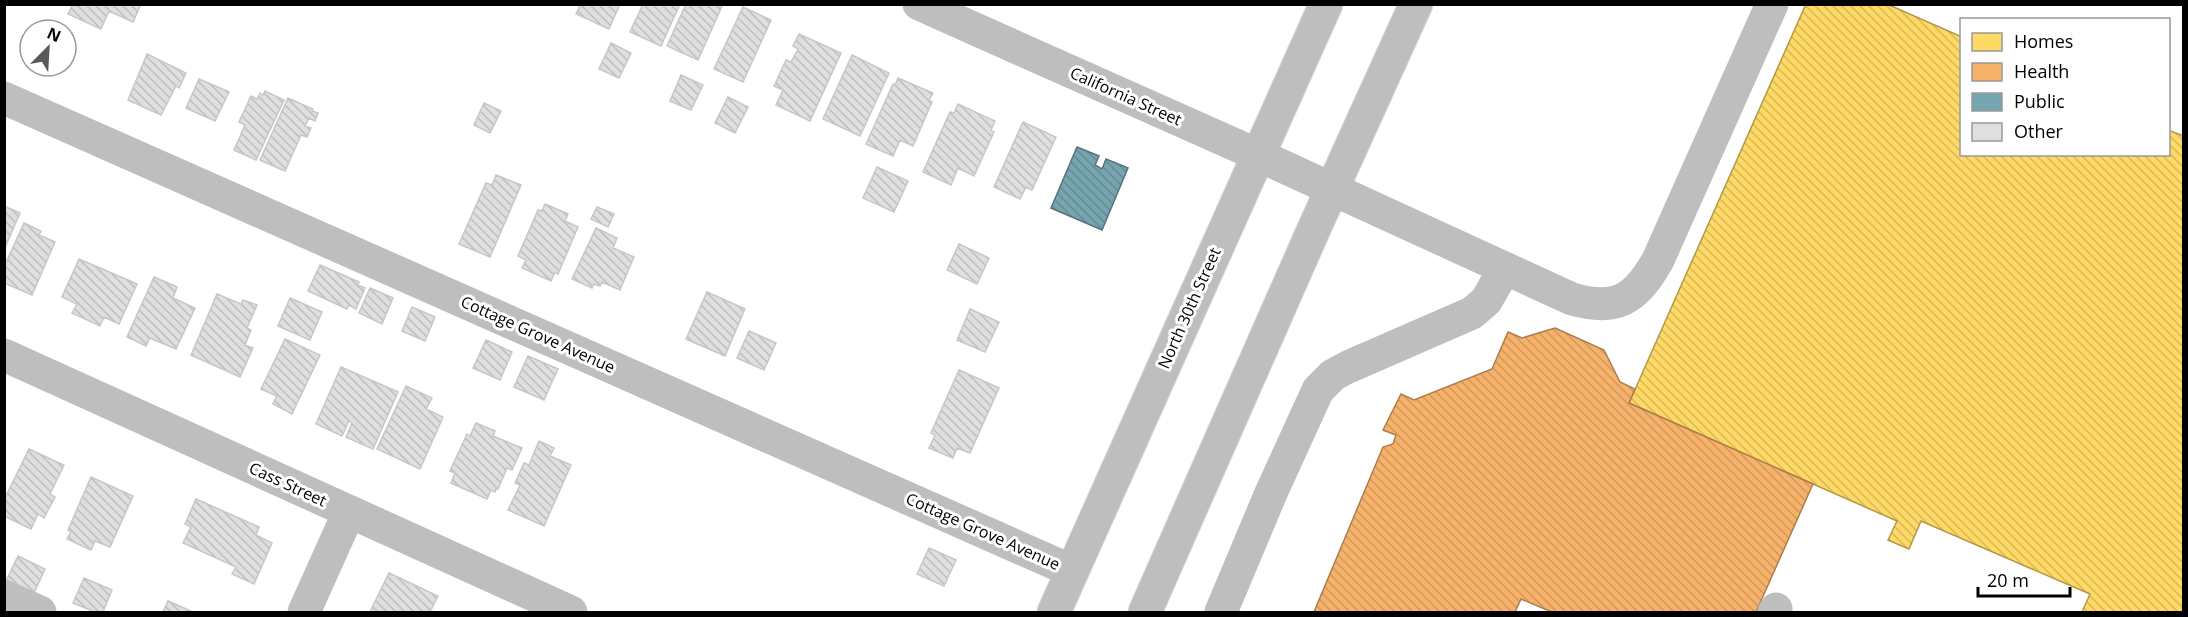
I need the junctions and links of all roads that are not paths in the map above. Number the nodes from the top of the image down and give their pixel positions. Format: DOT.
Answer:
graph roads {
  1 [pos="919,4"];
  2 [pos="1326,4"];
  3 [pos="1416,4"];
  4 [pos="1772,4"];
  5 [pos="4,98"];
  6 [pos="1257,155"];
  7 [pos="1332,189"];
  8 [pos="1505,268"];
  9 [pos="4,355"];
  10 [pos="349,512"];
  11 [pos="1072,571"];
  12 [pos="4,596"];
  13 [pos="516,601"];
  14 [pos="40,612"];
  15 [pos="304,612"];
  16 [pos="572,612"];
  17 [pos="1054,612"];
  18 [pos="1144,612"];
  19 [pos="1221,612"];
  1 -- 6 [label="street, California Street"];
  2 -- 6 [label="street, North 30th Street"];
  3 -- 7 [label="street"];
  4 -- 8 [label="street, California Street"];
  5 -- 11 [label="street, Cottage Grove Avenue"];
  6 -- 7 [label="street, California Street"];
  6 -- 11 [label="street, North 30th Street"];
  7 -- 8 [label="street, California Street"];
  7 -- 18 [label="street"];
  8 -- 19 [label="street"];
  9 -- 10 [label="street, Cass Street"];
  10 -- 13 [label="street, Cass Street"];
  10 -- 15 [label="street"];
  11 -- 17 [label="street, North 30th Street"];
  12 -- 14 [label="street"];
  13 -- 16 [label="street, Cass Street"];
}
